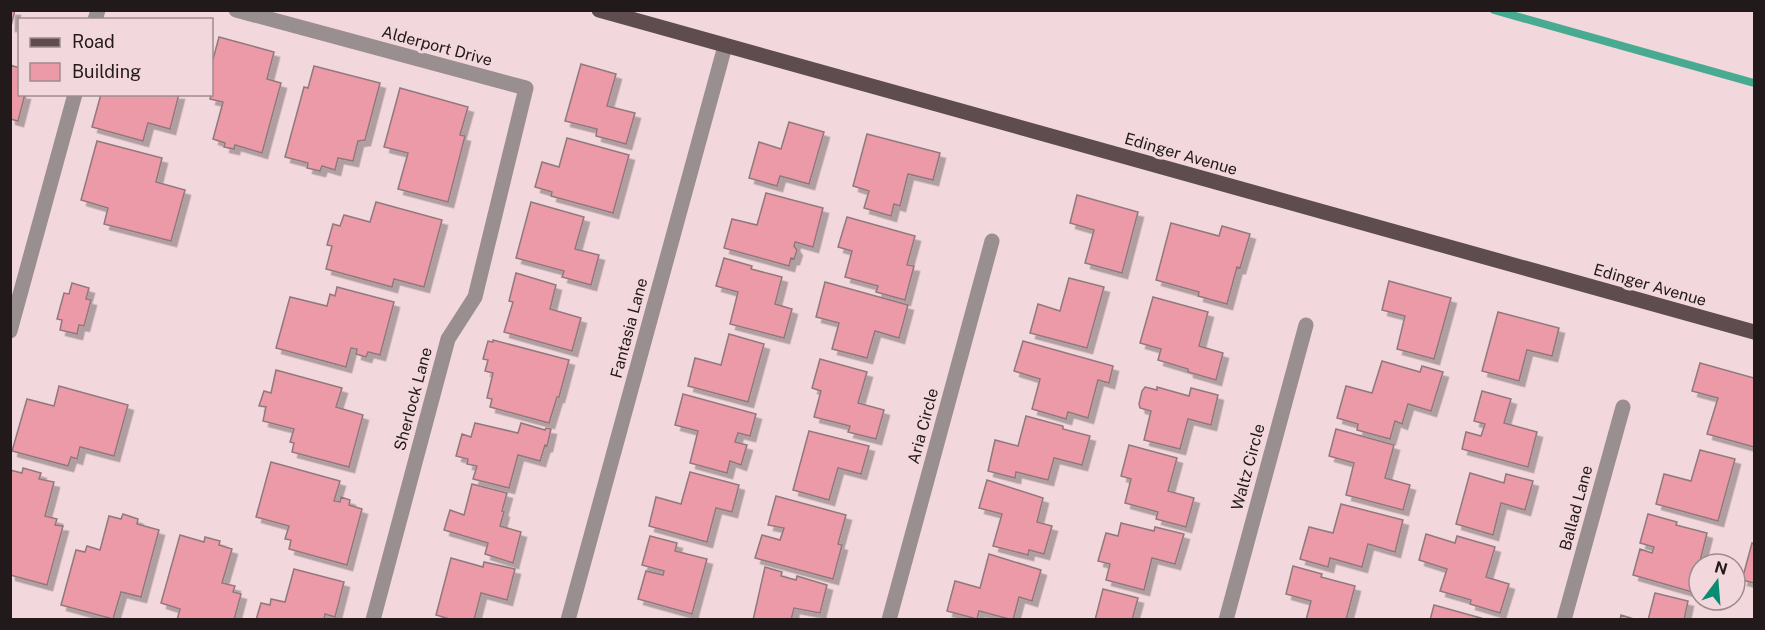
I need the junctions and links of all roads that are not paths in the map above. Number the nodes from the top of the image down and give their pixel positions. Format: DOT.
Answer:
graph roads {
  1 [pos="236,10"];
  2 [pos="598,10"];
  3 [pos="724,46"];
  4 [pos="526,88"];
  5 [pos="74,96"];
  6 [pos="992,241"];
  7 [pos="16,288"];
  8 [pos="1306,325"];
  9 [pos="10,331"];
  10 [pos="1755,333"];
  11 [pos="1623,407"];
  12 [pos="373,620"];
  13 [pos="568,620"];
  14 [pos="889,620"];
  15 [pos="1226,620"];
  16 [pos="1564,620"];
  1 -- 4 [label="street, Alderport Drive"];
  2 -- 3 [label="main road, Edinger Avenue"];
  3 -- 10 [label="main road, Edinger Avenue"];
  3 -- 13 [label="street, Fantasia Lane"];
  4 -- 12 [label="street, Sherlock Lane"];
  5 -- 7 [label="street"];
  6 -- 14 [label="street, Aria Circle"];
  7 -- 9 [label="street"];
  8 -- 15 [label="street, Waltz Circle"];
  11 -- 16 [label="street, Ballad Lane"];
}
